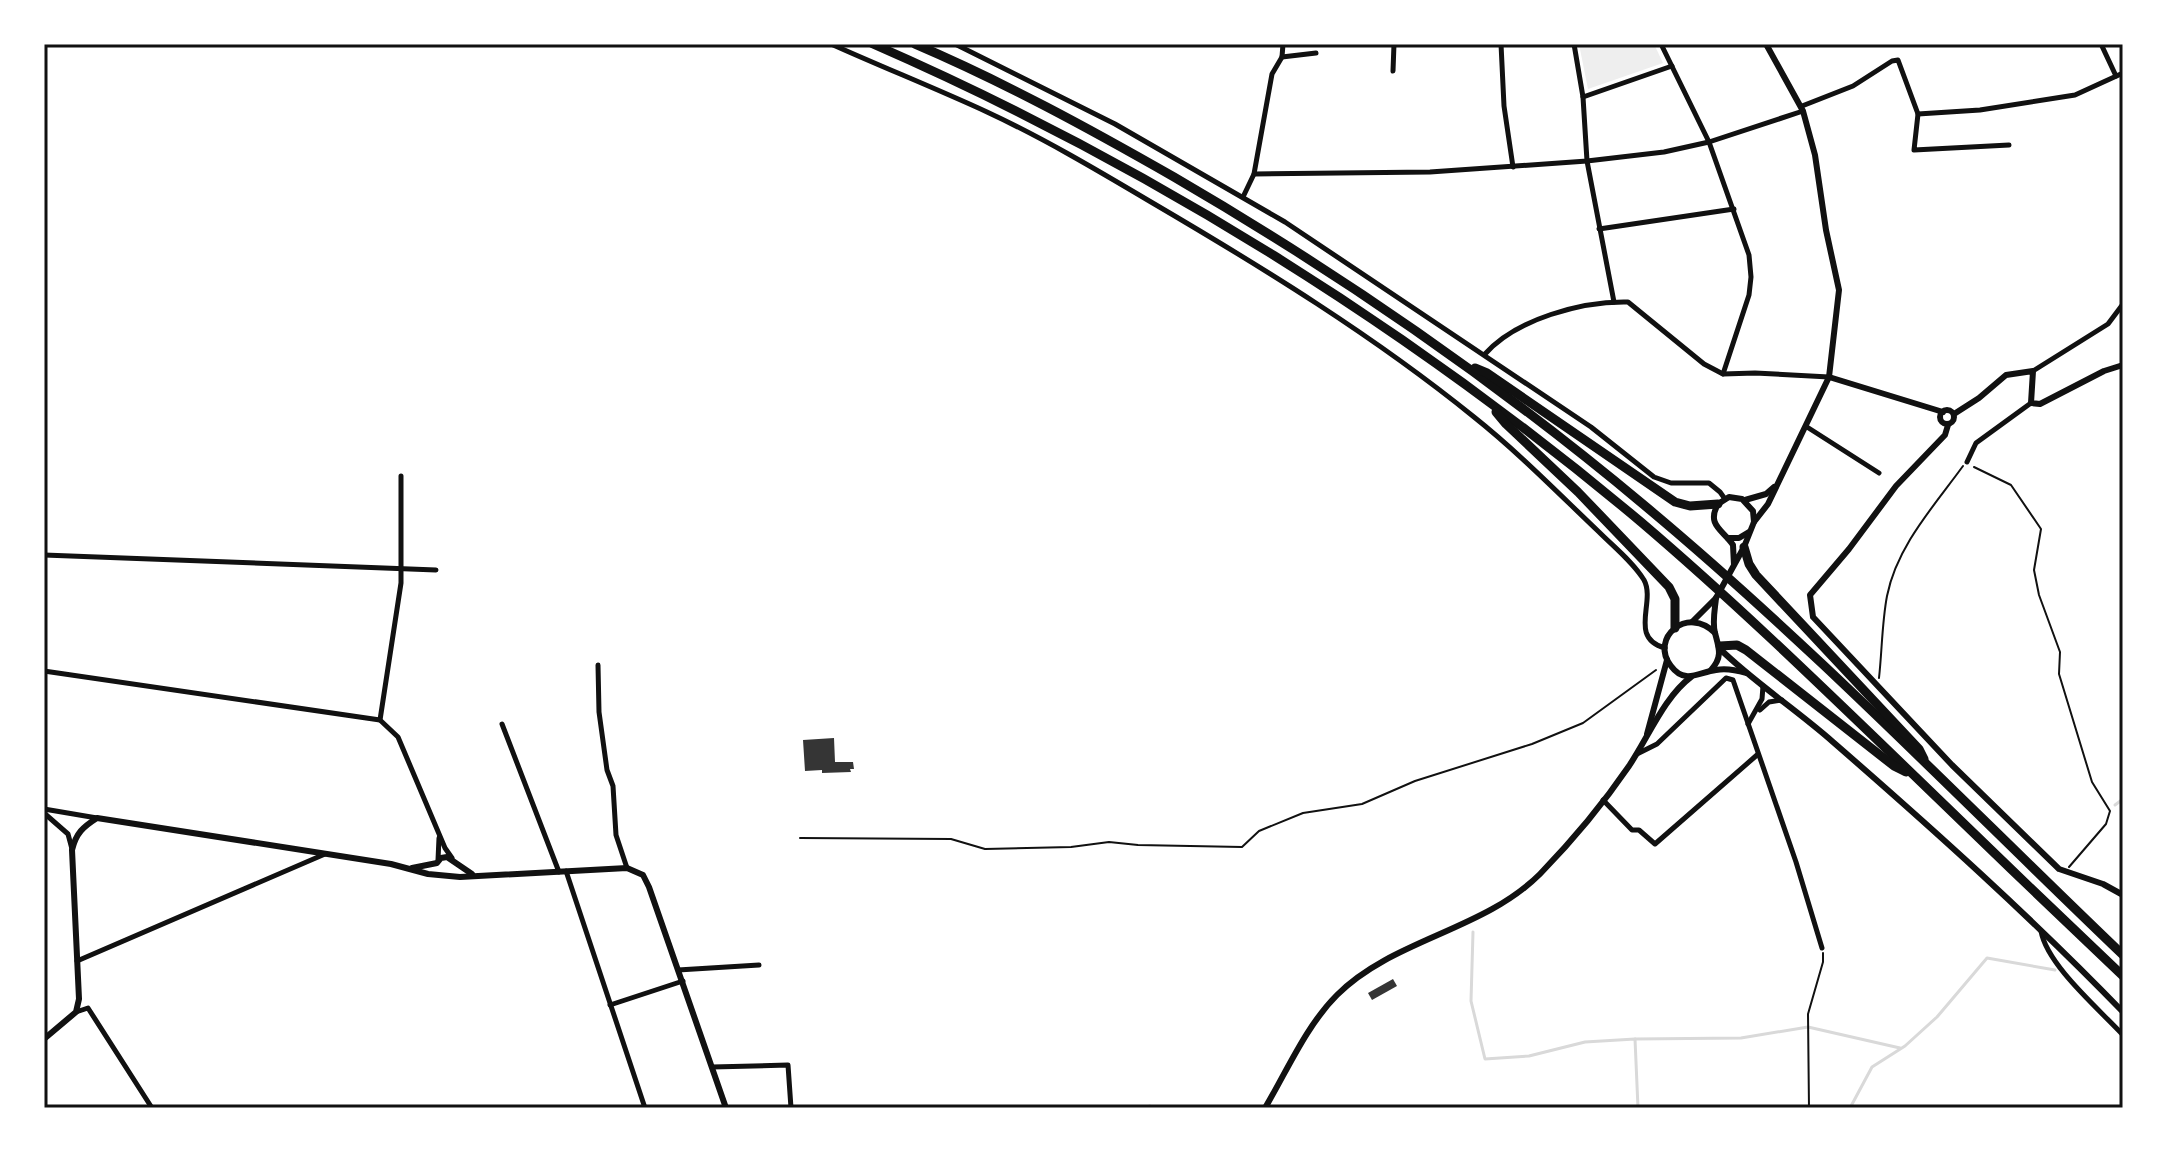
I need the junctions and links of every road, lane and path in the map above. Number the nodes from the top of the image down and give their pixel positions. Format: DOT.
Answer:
graph roads {
  1 [pos="831,44"];
  2 [pos="873,44"];
  3 [pos="915,44"];
  4 [pos="955,44"];
  5 [pos="1283,44"];
  6 [pos="1394,44"];
  7 [pos="1501,44"];
  8 [pos="1574,44"];
  9 [pos="1661,44"];
  10 [pos="1766,44"];
  11 [pos="2101,44"];
  12 [pos="1316,53"];
  13 [pos="1282,57"];
  14 [pos="1672,66"];
  15 [pos="1393,71"];
  16 [pos="2123,73"];
  17 [pos="2116,76"];
  18 [pos="1583,97"];
  19 [pos="1802,109"];
  20 [pos="1918,114"];
  21 [pos="1709,142"];
  22 [pos="2009,145"];
  23 [pos="1587,161"];
  24 [pos="1513,167"];
  25 [pos="1254,174"];
  26 [pos="1243,197"];
  27 [pos="1734,209"];
  28 [pos="1599,229"];
  29 [pos="1614,302"];
  30 [pos="2123,304"];
  31 [pos="1485,354"];
  32 [pos="1462,363"];
  33 [pos="2123,365"];
  34 [pos="2033,371"];
  35 [pos="1723,374"];
  36 [pos="1829,377"];
  37 [pos="1490,403"];
  38 [pos="2031,403"];
  39 [pos="1943,412"];
  40 [pos="1954,414"];
  41 [pos="1948,425"];
  42 [pos="1807,427"];
  43 [pos="1967,462"];
  44 [pos="1879,473"];
  45 [pos="401,476"];
  46 [pos="1777,484"];
  47 [pos="1745,500"];
  48 [pos="1721,502"];
  49 [pos="1754,522"];
  50 [pos="1749,532"];
  51 [pos="1728,538"];
  52 [pos="1744,547"];
  53 [pos="44,555"];
  54 [pos="1734,565"];
  55 [pos="402,569"];
  56 [pos="436,570"];
  57 [pos="1716,598"];
  58 [pos="1692,622"];
  59 [pos="1675,628"];
  60 [pos="1715,633"];
  61 [pos="1665,648"];
  62 [pos="1720,648"];
  63 [pos="1667,660"];
  64 [pos="598,665"];
  65 [pos="1660,667"];
  66 [pos="1711,670"];
  67 [pos="44,671"];
  68 [pos="1749,673"];
  69 [pos="1691,677"];
  70 [pos="1763,685"];
  71 [pos="1878,686"];
  72 [pos="1782,700"];
  73 [pos="1756,713"];
  74 [pos="380,720"];
  75 [pos="502,724"];
  76 [pos="1748,726"];
  77 [pos="1645,739"];
  78 [pos="1636,755"];
  79 [pos="1757,755"];
  80 [pos="1930,769"];
  81 [pos="1914,776"];
  82 [pos="1603,800"];
  83 [pos="44,811"];
  84 [pos="97,818"];
  85 [pos="438,833"];
  86 [pos="800,838"];
  87 [pos="72,850"];
  88 [pos="325,854"];
  89 [pos="453,860"];
  90 [pos="437,862"];
  91 [pos="411,868"];
  92 [pos="627,868"];
  93 [pos="562,871"];
  94 [pos="2066,871"];
  95 [pos="444,875"];
  96 [pos="475,876"];
  97 [pos="2123,895"];
  98 [pos="2041,930"];
  99 [pos="2058,946"];
  100 [pos="1822,948"];
  101 [pos="2123,955"];
  102 [pos="2053,960"];
  103 [pos="76,961"];
  104 [pos="759,965"];
  105 [pos="678,970"];
  106 [pos="2123,976"];
  107 [pos="683,981"];
  108 [pos="610,1005"];
  109 [pos="76,1012"];
  110 [pos="2123,1012"];
  111 [pos="2123,1035"];
  112 [pos="44,1039"];
  113 [pos="712,1067"];
  114 [pos="152,1108"];
  115 [pos="645,1108"];
  116 [pos="726,1108"];
  117 [pos="791,1108"];
  118 [pos="1265,1108"];
  119 [pos="1809,1108"];
  1 -- 61 [label="street"];
  2 -- 37 [label="highway"];
  3 -- 32 [label="highway"];
  4 -- 26 [label="street"];
  5 -- 13 [label="street"];
  6 -- 15 [label="street"];
  7 -- 24 [label="street"];
  8 -- 18 [label="street"];
  9 -- 14 [label="street"];
  10 -- 19 [label="street"];
  11 -- 17 [label="street"];
  12 -- 13 [label="street"];
  13 -- 25 [label="street"];
  14 -- 18 [label="street"];
  14 -- 21 [label="street"];
  16 -- 17 [label="street"];
  17 -- 20 [label="street"];
  18 -- 23 [label="street"];
  19 -- 20 [label="street"];
  19 -- 21 [label="street"];
  19 -- 36 [label="street"];
  20 -- 22 [label="street"];
  21 -- 23 [label="street"];
  21 -- 27 [label="street"];
  23 -- 24 [label="street"];
  23 -- 28 [label="street"];
  24 -- 25 [label="street"];
  25 -- 26 [label="street"];
  26 -- 31 [label="street"];
  27 -- 28 [label="street"];
  27 -- 35 [label="street"];
  28 -- 29 [label="street"];
  29 -- 31 [label="street"];
  29 -- 35 [label="street"];
  30 -- 34 [label="street"];
  31 -- 48 [label="street"];
  32 -- 48 [label="highway"];
  32 -- 80 [label="highway"];
  33 -- 38 [label="street"];
  34 -- 38 [label="street"];
  34 -- 40 [label="street"];
  35 -- 36 [label="street"];
  36 -- 39 [label="street"];
  36 -- 42 [label="street"];
  37 -- 59 [label="highway"];
  37 -- 81 [label="highway"];
  38 -- 43 [label="street"];
  39 -- 40 [label="street"];
  39 -- 41 [label="street"];
  40 -- 41 [label="street"];
  41 -- 71 [label="street"];
  42 -- 44 [label="street"];
  42 -- 46 [label="street"];
  43 -- 71 [label="path"];
  43 -- 94 [label="path"];
  45 -- 55 [label="street"];
  46 -- 47 [label="street"];
  46 -- 49 [label="street"];
  47 -- 48 [label="street"];
  47 -- 49 [label="street"];
  48 -- 51 [label="street"];
  49 -- 50 [label="street"];
  50 -- 51 [label="street"];
  50 -- 52 [label="street"];
  51 -- 54 [label="street"];
  52 -- 54 [label="street"];
  52 -- 80 [label="highway"];
  53 -- 55 [label="street"];
  54 -- 57 [label="street"];
  55 -- 56 [label="street"];
  55 -- 74 [label="street"];
  57 -- 58 [label="street"];
  57 -- 60 [label="street"];
  58 -- 59 [label="street"];
  58 -- 60 [label="street"];
  59 -- 61 [label="street"];
  60 -- 62 [label="street"];
  61 -- 63 [label="street"];
  62 -- 66 [label="street"];
  62 -- 68 [label="street"];
  62 -- 81 [label="highway"];
  63 -- 69 [label="street"];
  63 -- 77 [label="street"];
  64 -- 92 [label="street"];
  65 -- 86 [label="path"];
  66 -- 68 [label="street"];
  66 -- 69 [label="street"];
  67 -- 74 [label="street"];
  68 -- 70 [label="street"];
  69 -- 77 [label="street"];
  70 -- 72 [label="street"];
  70 -- 73 [label="street"];
  71 -- 94 [label="street"];
  72 -- 73 [label="street"];
  72 -- 98 [label="street"];
  73 -- 76 [label="street"];
  74 -- 85 [label="street"];
  75 -- 93 [label="street"];
  76 -- 78 [label="street"];
  76 -- 79 [label="street"];
  77 -- 78 [label="street"];
  78 -- 82 [label="street"];
  79 -- 82 [label="street"];
  79 -- 100 [label="street"];
  80 -- 101 [label="highway"];
  81 -- 106 [label="highway"];
  82 -- 118 [label="street"];
  83 -- 84 [label="street"];
  83 -- 87 [label="street"];
  84 -- 87 [label="street"];
  84 -- 88 [label="street"];
  85 -- 89 [label="street"];
  85 -- 90 [label="street"];
  87 -- 103 [label="street"];
  88 -- 91 [label="street"];
  88 -- 103 [label="street"];
  89 -- 90 [label="street"];
  89 -- 95 [label="street"];
  89 -- 96 [label="street"];
  90 -- 91 [label="street"];
  90 -- 95 [label="street"];
  91 -- 95 [label="street"];
  92 -- 93 [label="street"];
  92 -- 105 [label="street"];
  93 -- 96 [label="street"];
  93 -- 108 [label="street"];
  94 -- 97 [label="street"];
  95 -- 96 [label="street"];
  98 -- 99 [label="street"];
  98 -- 102 [label="street"];
  99 -- 102 [label="street"];
  99 -- 110 [label="street"];
  100 -- 119 [label="path"];
  102 -- 111 [label="street"];
  103 -- 109 [label="street"];
  104 -- 105 [label="street"];
  105 -- 107 [label="street"];
  107 -- 108 [label="street"];
  107 -- 113 [label="street"];
  108 -- 115 [label="street"];
  109 -- 112 [label="street"];
  109 -- 114 [label="street"];
  113 -- 116 [label="street"];
  113 -- 117 [label="street"];
}
